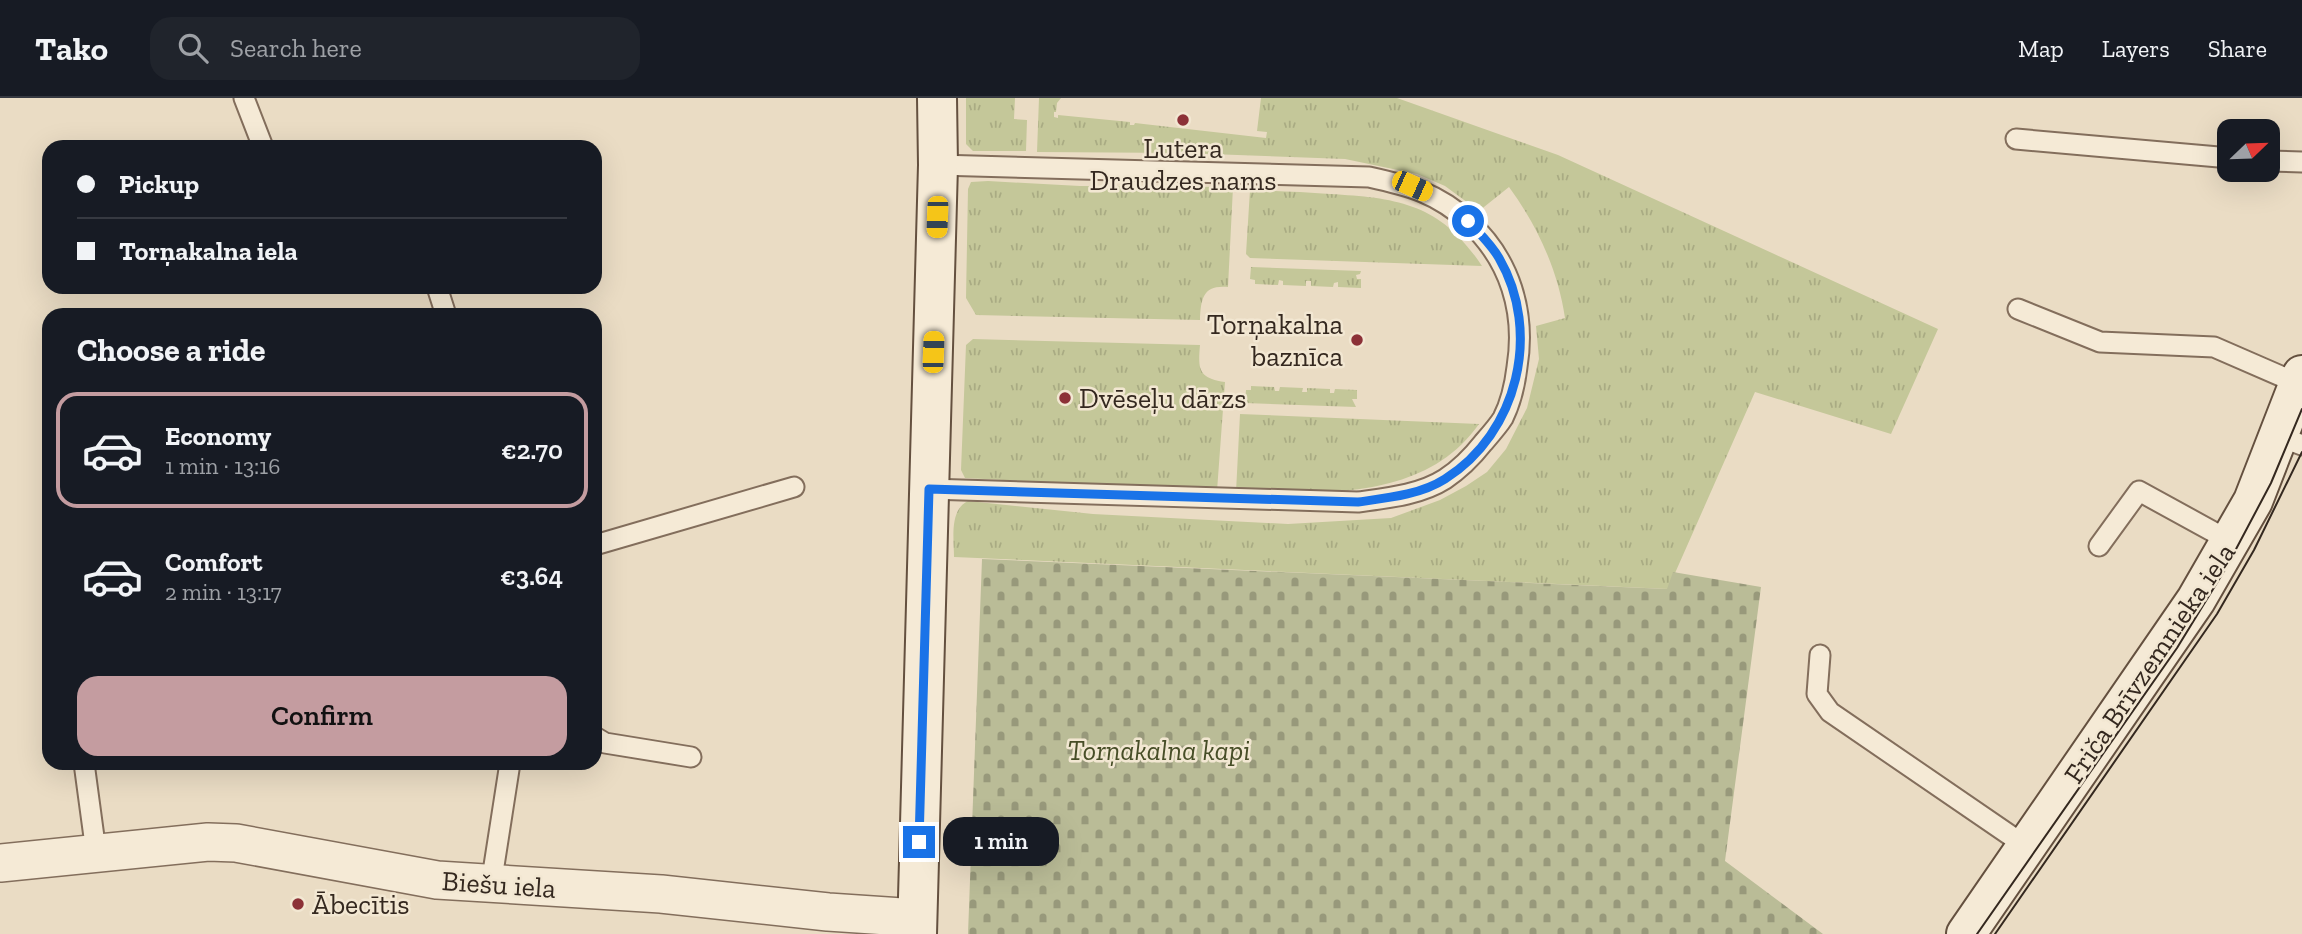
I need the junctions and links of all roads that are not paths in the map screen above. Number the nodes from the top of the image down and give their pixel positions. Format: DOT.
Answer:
graph roads {
  1 [pos="244,98"];
  2 [pos="937,98"];
  3 [pos="2016,139"];
  4 [pos="260,140"];
  5 [pos="2217,157"];
  6 [pos="2280,161"];
  7 [pos="2302,162"];
  8 [pos="938,165"];
  9 [pos="2018,309"];
  10 [pos="2300,380"];
  11 [pos="2290,440"];
  12 [pos="794,487"];
  13 [pos="929,489"];
  14 [pos="2230,541"];
  15 [pos="602,543"];
  16 [pos="2098,546"];
  17 [pos="1820,655"];
  18 [pos="602,742"];
  19 [pos="691,757"];
  20 [pos="85,770"];
  21 [pos="509,770"];
  22 [pos="2025,848"];
  23 [pos="96,852"];
  24 [pos="0,863"];
  25 [pos="491,885"];
  26 [pos="917,926"];
  27 [pos="1966,934"];
  1 -- 4 [label="lane"];
  2 -- 8 [label="street"];
  3 -- 5 [label="lane"];
  6 -- 7 [label="lane"];
  8 -- 13 [label="street"];
  8 -- 13 [label="lane"];
  9 -- 10 [label="lane"];
  10 -- 11 [label="street, Friča Brīvzemnieka iela"];
  11 -- 14 [label="street, Friča Brīvzemnieka iela"];
  12 -- 15 [label="lane"];
  13 -- 26 [label="street"];
  14 -- 16 [label="lane"];
  14 -- 22 [label="street, Friča Brīvzemnieka iela"];
  17 -- 22 [label="lane"];
  18 -- 19 [label="lane"];
  20 -- 23 [label="lane"];
  21 -- 25 [label="lane"];
  22 -- 27 [label="street, Friča Brīvzemnieka iela"];
  23 -- 24 [label="street, Biešu iela"];
  23 -- 25 [label="street, Biešu iela"];
  25 -- 26 [label="street, Biešu iela"];
}
